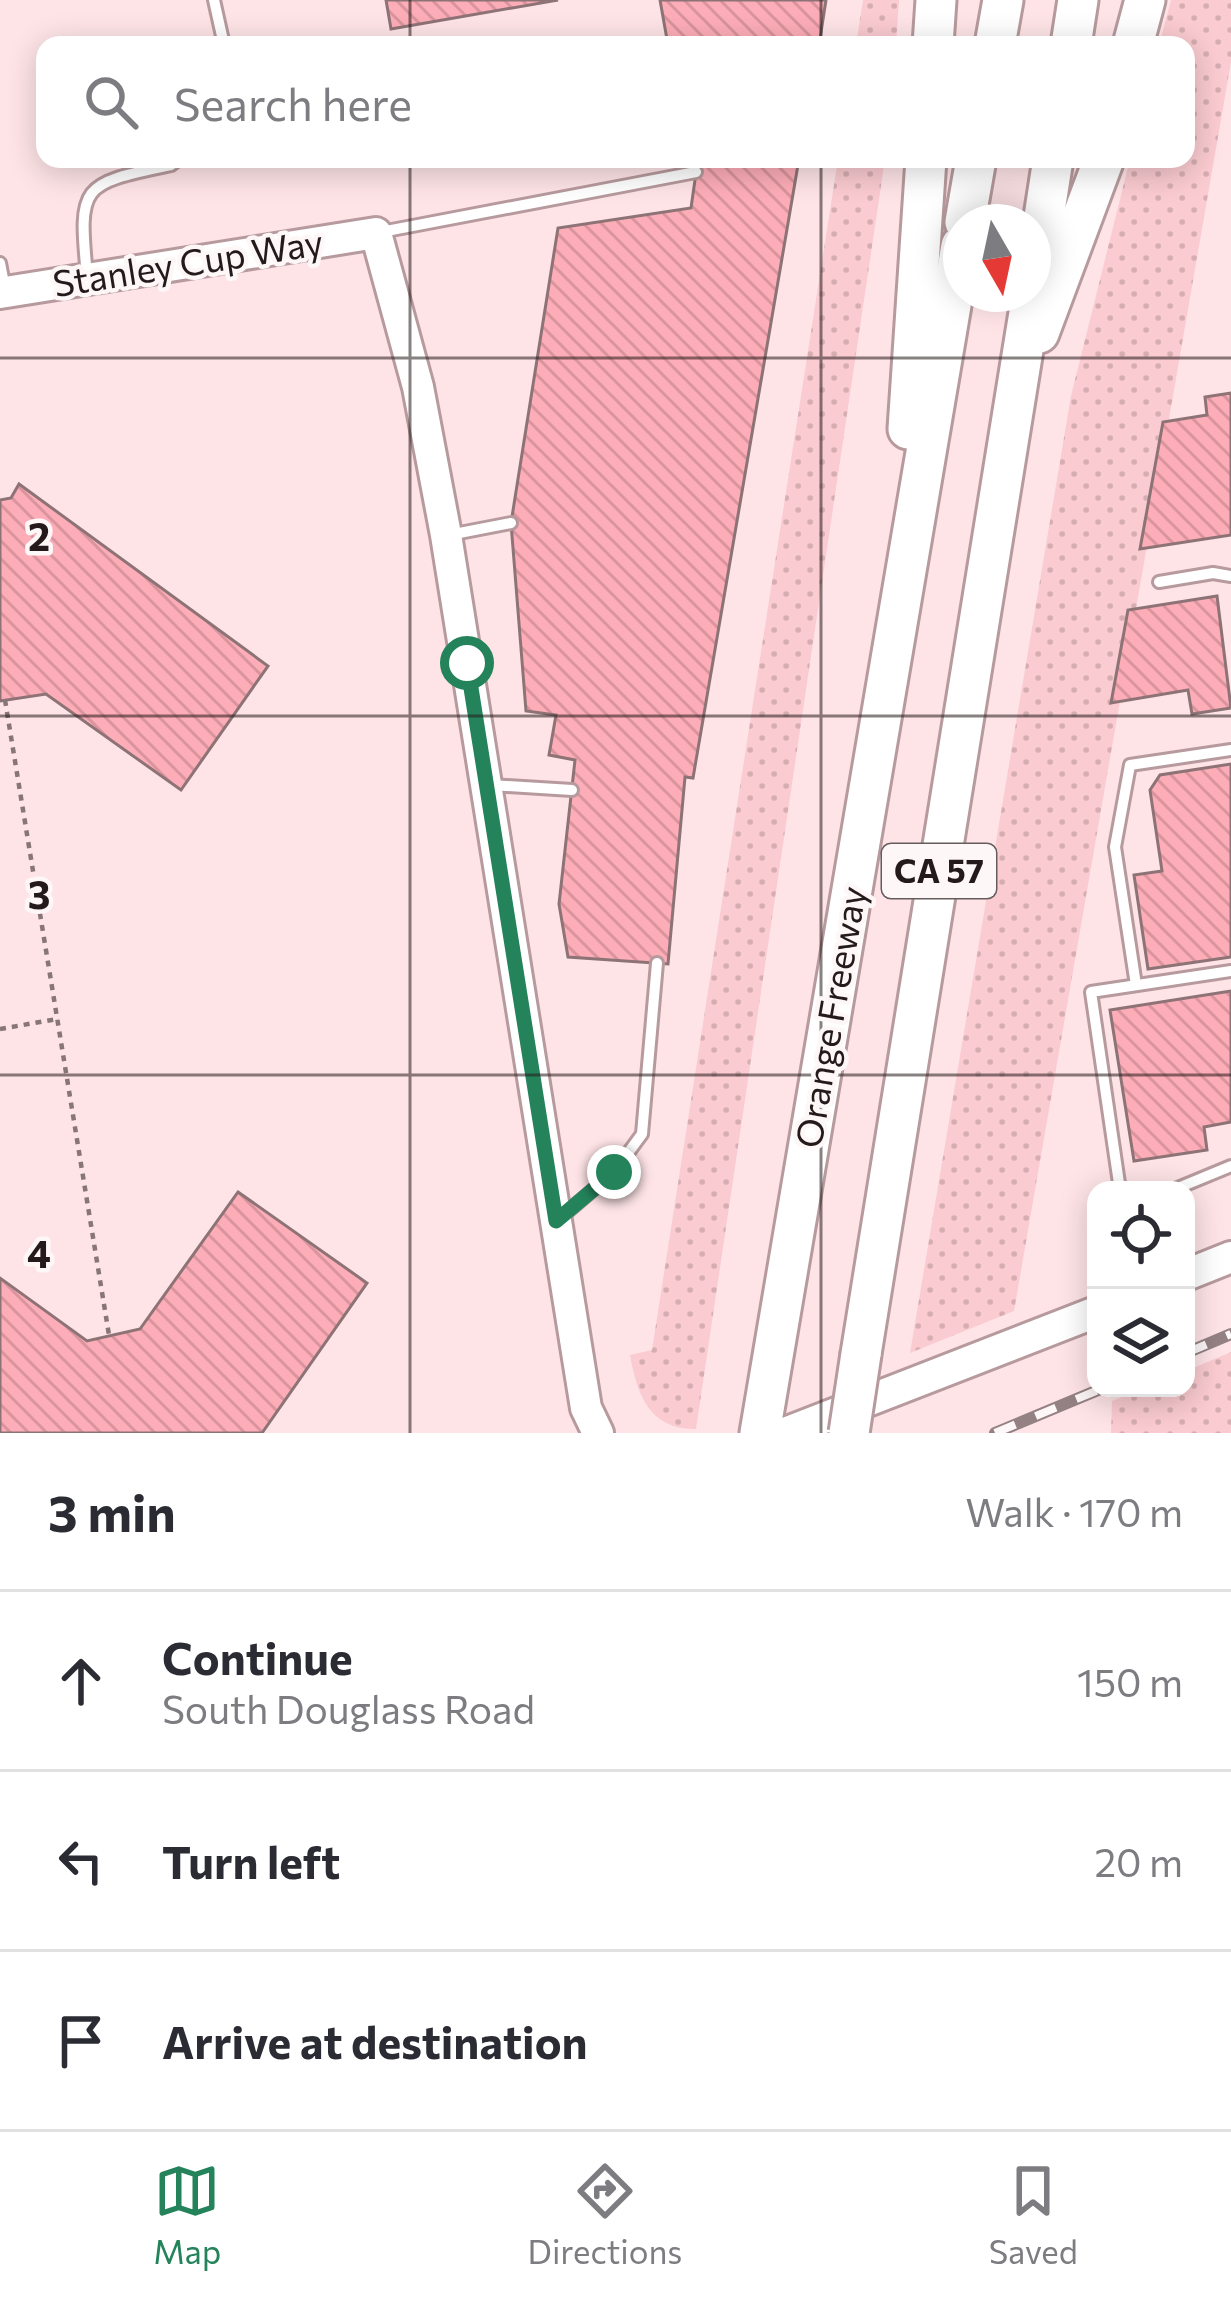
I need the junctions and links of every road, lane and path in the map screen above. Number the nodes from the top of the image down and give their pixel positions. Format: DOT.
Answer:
graph roads {
  1 [pos="214,0"];
  2 [pos="937,0"];
  3 [pos="1003,0"];
  4 [pos="1078,0"];
  5 [pos="1144,0"];
  6 [pos="222,36"];
  7 [pos="935,36"];
  8 [pos="997,36"];
  9 [pos="1072,36"];
  10 [pos="1135,36"];
  11 [pos="157,168"];
  12 [pos="925,168"];
  13 [pos="974,168"];
  14 [pos="1052,168"];
  15 [pos="1101,168"];
  16 [pos="696,172"];
  17 [pos="968,204"];
  18 [pos="1046,204"];
  19 [pos="376,233"];
  20 [pos="87,278"];
  21 [pos="2,282"];
  22 [pos="950,312"];
  23 [pos="1029,312"];
  24 [pos="1017,388"];
  25 [pos="511,523"];
  26 [pos="446,535"];
  27 [pos="1231,575"];
  28 [pos="1159,582"];
  29 [pos="894,645"];
  30 [pos="4,700"];
  31 [pos="1231,750"];
  32 [pos="488,784"];
  33 [pos="572,790"];
  34 [pos="657,963"];
  35 [pos="1231,971"];
  36 [pos="1136,985"];
  37 [pos="56,1019"];
  38 [pos="0,1029"];
  39 [pos="1231,1166"];
  40 [pos="1119,1181"];
  41 [pos="1195,1181"];
  42 [pos="556,1221"];
  43 [pos="1231,1257"];
  44 [pos="1195,1271"];
  45 [pos="1087,1316"];
  46 [pos="109,1335"];
  47 [pos="598,1433"];
  48 [pos="760,1433"];
  49 [pos="785,1433"];
  50 [pos="849,1433"];
  1 -- 6 [label="lane"];
  2 -- 7 [label="highway"];
  3 -- 8 [label="highway"];
  4 -- 9 [label="highway"];
  5 -- 10 [label="highway"];
  11 -- 20 [label="lane"];
  12 -- 29 [label="highway"];
  13 -- 17 [label="highway"];
  14 -- 18 [label="highway, CA 57"];
  15 -- 24 [label="highway"];
  16 -- 19 [label="lane"];
  19 -- 20 [label="main road, Stanley Cup Way"];
  19 -- 26 [label="main road"];
  20 -- 21 [label="main road, Stanley Cup Way"];
  22 -- 29 [label="highway, Orange Freeway / CA 57"];
  23 -- 24 [label="highway, CA 57"];
  24 -- 50 [label="highway, CA 57, bridge"];
  25 -- 26 [label="lane"];
  26 -- 32 [label="main road"];
  27 -- 28 [label="lane"];
  29 -- 48 [label="highway, Orange Freeway / CA 57"];
  30 -- 37 [label="path"];
  31 -- 36 [label="lane"];
  32 -- 33 [label="lane"];
  32 -- 42 [label="main road"];
  34 -- 42 [label="lane"];
  35 -- 36 [label="lane"];
  36 -- 40 [label="lane"];
  37 -- 38 [label="path"];
  37 -- 46 [label="path"];
  39 -- 41 [label="lane"];
  42 -- 47 [label="main road"];
  43 -- 44 [label="main road"];
  45 -- 49 [label="main road"];
}
